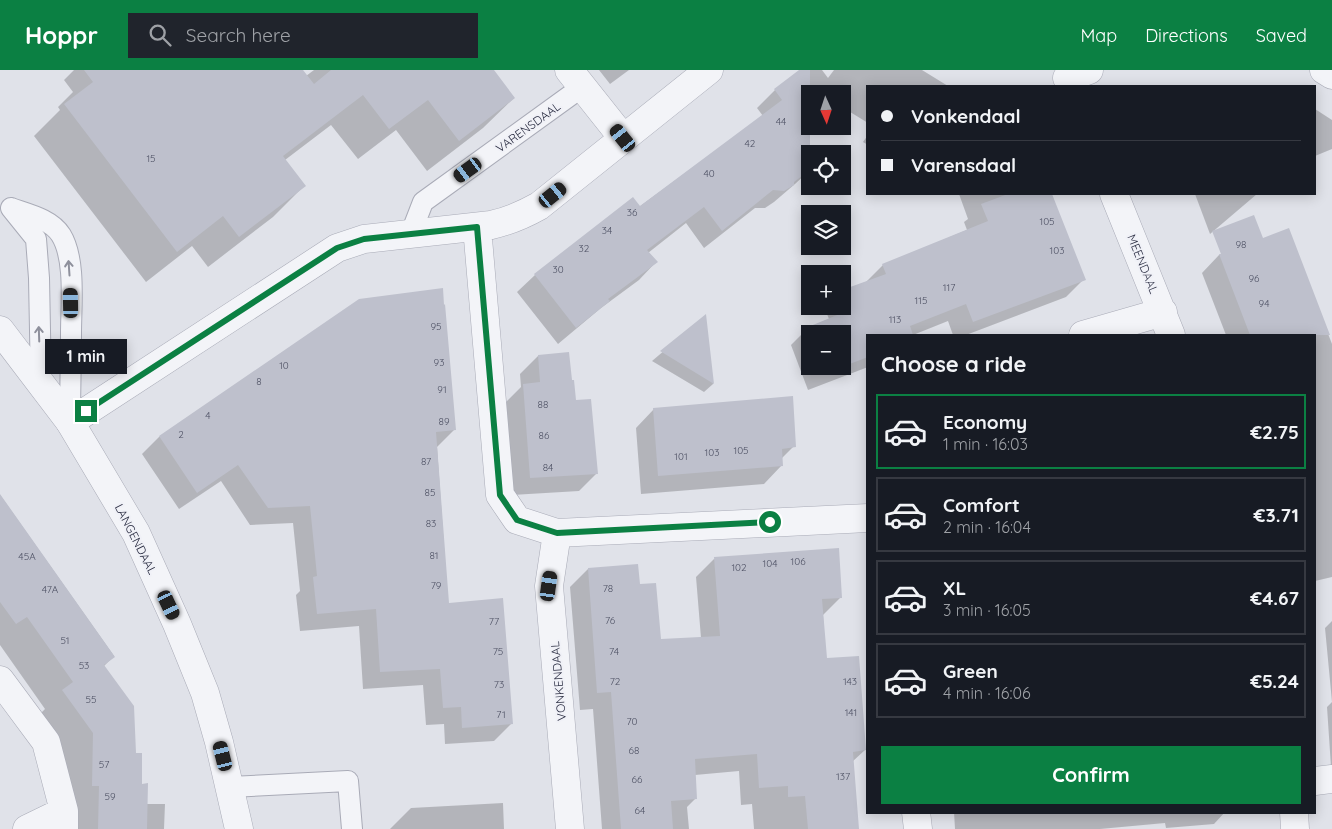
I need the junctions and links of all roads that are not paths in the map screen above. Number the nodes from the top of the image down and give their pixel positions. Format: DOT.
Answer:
graph roads {
  1 [pos="709,70"];
  2 [pos="1324,70"];
  3 [pos="1332,75"];
  4 [pos="576,79"];
  5 [pos="623,138"];
  6 [pos="1114,195"];
  7 [pos="6,207"];
  8 [pos="477,227"];
  9 [pos="411,233"];
  10 [pos="1167,323"];
  11 [pos="0,330"];
  12 [pos="1090,334"];
  13 [pos="41,383"];
  14 [pos="70,422"];
  15 [pos="866,518"];
  16 [pos="557,533"];
  17 [pos="0,680"];
  18 [pos="1332,779"];
  19 [pos="1316,781"];
  20 [pos="230,786"];
  21 [pos="916,814"];
  22 [pos="1294,814"];
  23 [pos="64,820"];
  24 [pos="27,829"];
  25 [pos="239,829"];
  26 [pos="352,829"];
  27 [pos="570,829"];
  28 [pos="918,829"];
  29 [pos="1295,829"];
  1 -- 5 [label="street"];
  2 -- 3 [label="street"];
  4 -- 5 [label="street, VARENSDAAL"];
  4 -- 9 [label="lane, VARENSDAAL"];
  5 -- 8 [label="street"];
  6 -- 10 [label="street, MEENDAAL"];
  13 -- 7 [label="lane, one-way"];
  14 -- 7 [label="lane, one-way"];
  8 -- 9 [label="street"];
  8 -- 16 [label="street"];
  9 -- 14 [label="street"];
  10 -- 12 [label="street"];
  11 -- 13 [label="street, LANGENDAAL"];
  13 -- 14 [label="street, LANGENDAAL"];
  14 -- 20 [label="street, LANGENDAAL"];
  15 -- 16 [label="street"];
  16 -- 27 [label="street, VONKENDAAL"];
  17 -- 23 [label="street"];
  18 -- 19 [label="street"];
  20 -- 25 [label="street, LANGENDAAL"];
  20 -- 26 [label="lane"];
  21 -- 28 [label="street"];
  22 -- 29 [label="street"];
  23 -- 24 [label="street"];
}
